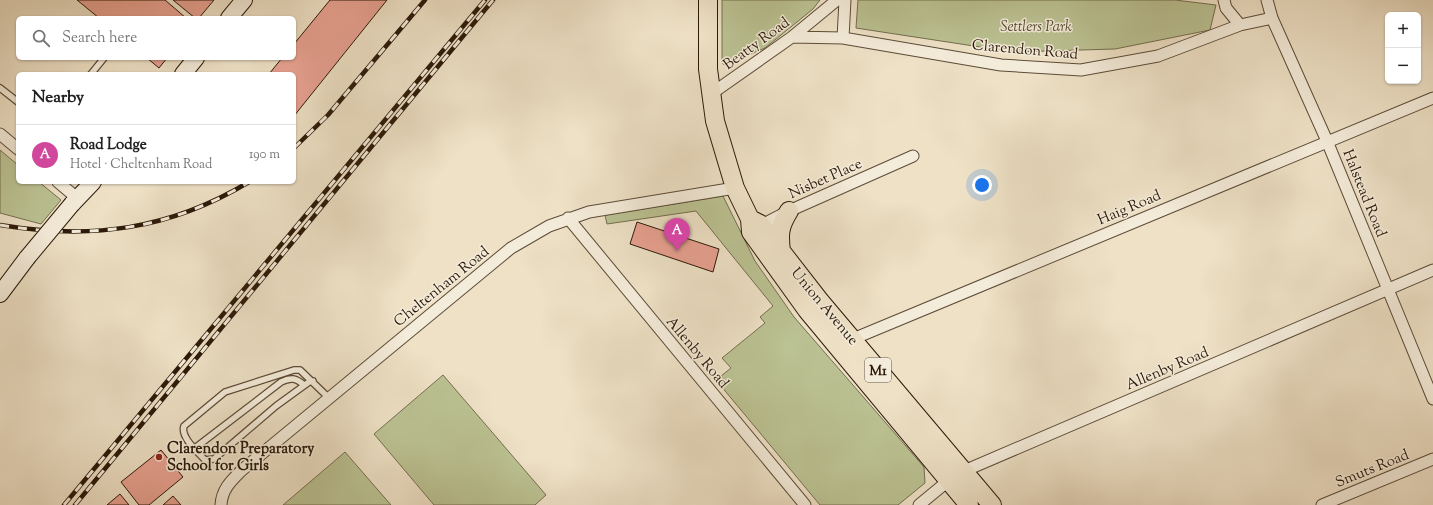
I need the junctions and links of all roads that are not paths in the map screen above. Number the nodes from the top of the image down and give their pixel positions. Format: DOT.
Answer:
graph roads {
  1 [pos="244,0"];
  2 [pos="708,0"];
  3 [pos="837,0"];
  4 [pos="845,0"];
  5 [pos="1224,0"];
  6 [pos="1267,0"];
  7 [pos="231,16"];
  8 [pos="1272,18"];
  9 [pos="1240,25"];
  10 [pos="792,37"];
  11 [pos="843,38"];
  12 [pos="102,60"];
  13 [pos="194,60"];
  14 [pos="93,72"];
  15 [pos="185,72"];
  16 [pos="0,88"];
  17 [pos="711,94"];
  18 [pos="1433,98"];
  19 [pos="16,100"];
  20 [pos="0,134"];
  21 [pos="1328,141"];
  22 [pos="16,147"];
  23 [pos="913,156"];
  24 [pos="60,184"];
  25 [pos="91,184"];
  26 [pos="735,188"];
  27 [pos="74,201"];
  28 [pos="789,210"];
  29 [pos="568,218"];
  30 [pos="754,225"];
  31 [pos="781,252"];
  32 [pos="1433,270"];
  33 [pos="1388,289"];
  34 [pos="0,294"];
  35 [pos="844,343"];
  36 [pos="313,381"];
  37 [pos="304,385"];
  38 [pos="329,398"];
  39 [pos="1433,399"];
  40 [pos="195,448"];
  41 [pos="1433,459"];
  42 [pos="964,472"];
  43 [pos="948,481"];
  44 [pos="222,505"];
  45 [pos="805,505"];
  46 [pos="919,505"];
  47 [pos="969,505"];
  48 [pos="992,505"];
  49 [pos="1322,505"];
  1 -- 7 [label="street"];
  2 -- 17 [label="main road, Union Avenue / M1"];
  3 -- 10 [label="street, Beatty Road"];
  4 -- 11 [label="street"];
  5 -- 9 [label="street"];
  6 -- 8 [label="street, Halstead Road"];
  8 -- 9 [label="street, Clarendon Road"];
  8 -- 21 [label="street, Halstead Road"];
  9 -- 11 [label="street, Clarendon Road"];
  10 -- 11 [label="street, Clarendon Road"];
  10 -- 17 [label="street, Beatty Road"];
  12 -- 14 [label="lane"];
  13 -- 15 [label="street"];
  16 -- 19 [label="lane"];
  17 -- 26 [label="main road, Union Avenue / M1"];
  18 -- 21 [label="street, Haig Road"];
  20 -- 22 [label="street"];
  21 -- 33 [label="street, Halstead Road"];
  21 -- 35 [label="street, Haig Road"];
  23 -- 28 [label="street, Nisbet Place"];
  24 -- 27 [label="street"];
  25 -- 27 [label="street"];
  26 -- 29 [label="street, Cheltenham Road"];
  26 -- 30 [label="main road, Union Avenue / M1"];
  27 -- 34 [label="street, bridge"];
  28 -- 30 [label="street, Nisbet Place"];
  28 -- 31 [label="main road"];
  29 -- 38 [label="street, Cheltenham Road"];
  29 -- 45 [label="street, Allenby Road"];
  30 -- 31 [label="main road, Union Avenue / M1"];
  30 -- 35 [label="main road, Union Avenue / M1"];
  31 -- 35 [label="main road, Union Avenue / M1"];
  32 -- 33 [label="street, Allenby Road"];
  33 -- 39 [label="street, Halstead Road"];
  33 -- 42 [label="street, Allenby Road"];
  35 -- 42 [label="main road, Union Avenue / M1"];
  35 -- 43 [label="main road, Union Avenue / M1"];
  36 -- 37 [label="lane"];
  36 -- 38 [label="lane"];
  36 -- 40 [label="lane"];
  37 -- 40 [label="lane"];
  37 -- 40 [label="lane"];
  38 -- 44 [label="street, Cheltenham Road"];
  41 -- 49 [label="street, Smuts Road"];
  42 -- 43 [label="street, Allenby Road"];
  42 -- 48 [label="main road, Union Avenue / M1"];
  43 -- 46 [label="street, Allenby Road"];
  43 -- 47 [label="main road, Union Avenue / M1"];
}
